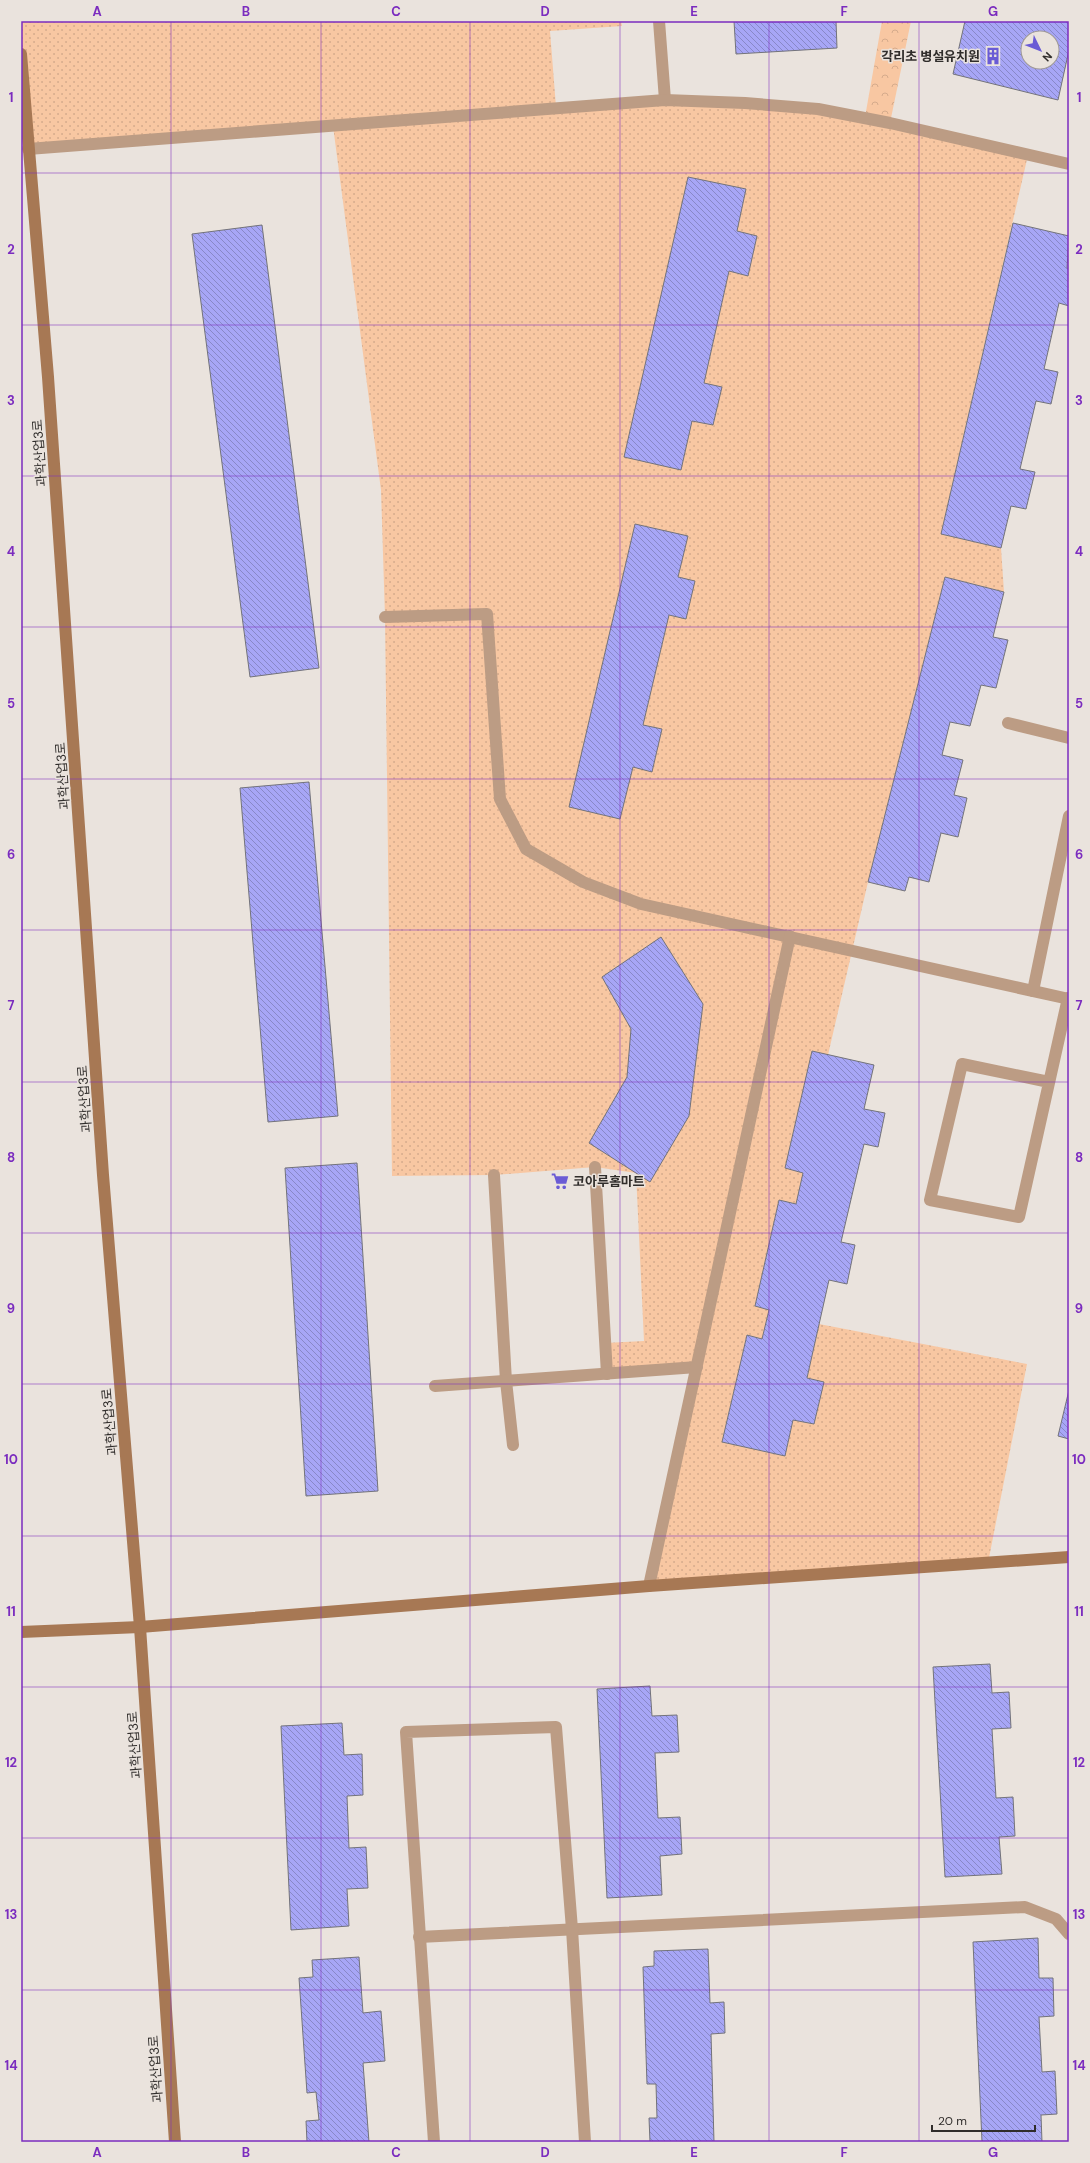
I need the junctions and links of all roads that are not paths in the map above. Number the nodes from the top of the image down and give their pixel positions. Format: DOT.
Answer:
graph roads {
  1 [pos="659,21"];
  2 [pos="21,54"];
  3 [pos="665,100"];
  4 [pos="28,149"];
  5 [pos="1069,164"];
  6 [pos="385,617"];
  7 [pos="1008,723"];
  8 [pos="1069,738"];
  9 [pos="1069,816"];
  10 [pos="790,936"];
  11 [pos="1033,991"];
  12 [pos="1068,998"];
  13 [pos="1049,1082"];
  14 [pos="595,1167"];
  15 [pos="494,1174"];
  16 [pos="696,1367"];
  17 [pos="606,1374"];
  18 [pos="506,1381"];
  19 [pos="435,1386"];
  20 [pos="513,1444"];
  21 [pos="1069,1557"];
  22 [pos="649,1586"];
  23 [pos="140,1627"];
  24 [pos="21,1632"];
  25 [pos="572,1929"];
  26 [pos="1069,1934"];
  27 [pos="419,1937"];
  28 [pos="175,2142"];
  29 [pos="434,2142"];
  30 [pos="585,2142"];
  1 -- 3 [label="street"];
  2 -- 4 [label="street, 과학산업3로"];
  3 -- 4 [label="street"];
  3 -- 5 [label="street"];
  4 -- 23 [label="street, 과학산업3로"];
  6 -- 10 [label="street"];
  7 -- 8 [label="street"];
  9 -- 11 [label="street"];
  10 -- 11 [label="street"];
  10 -- 16 [label="street"];
  11 -- 12 [label="street"];
  12 -- 13 [label="street"];
  13 -- 13 [label="street"];
  14 -- 17 [label="street"];
  15 -- 18 [label="street"];
  16 -- 17 [label="street"];
  16 -- 22 [label="street"];
  17 -- 18 [label="street"];
  18 -- 19 [label="street"];
  18 -- 20 [label="street"];
  21 -- 22 [label="street"];
  22 -- 23 [label="street"];
  23 -- 24 [label="street"];
  23 -- 28 [label="street, 과학산업3로"];
  25 -- 26 [label="street"];
  25 -- 27 [label="street"];
  25 -- 27 [label="street"];
  25 -- 30 [label="street"];
  27 -- 29 [label="street"];
}
